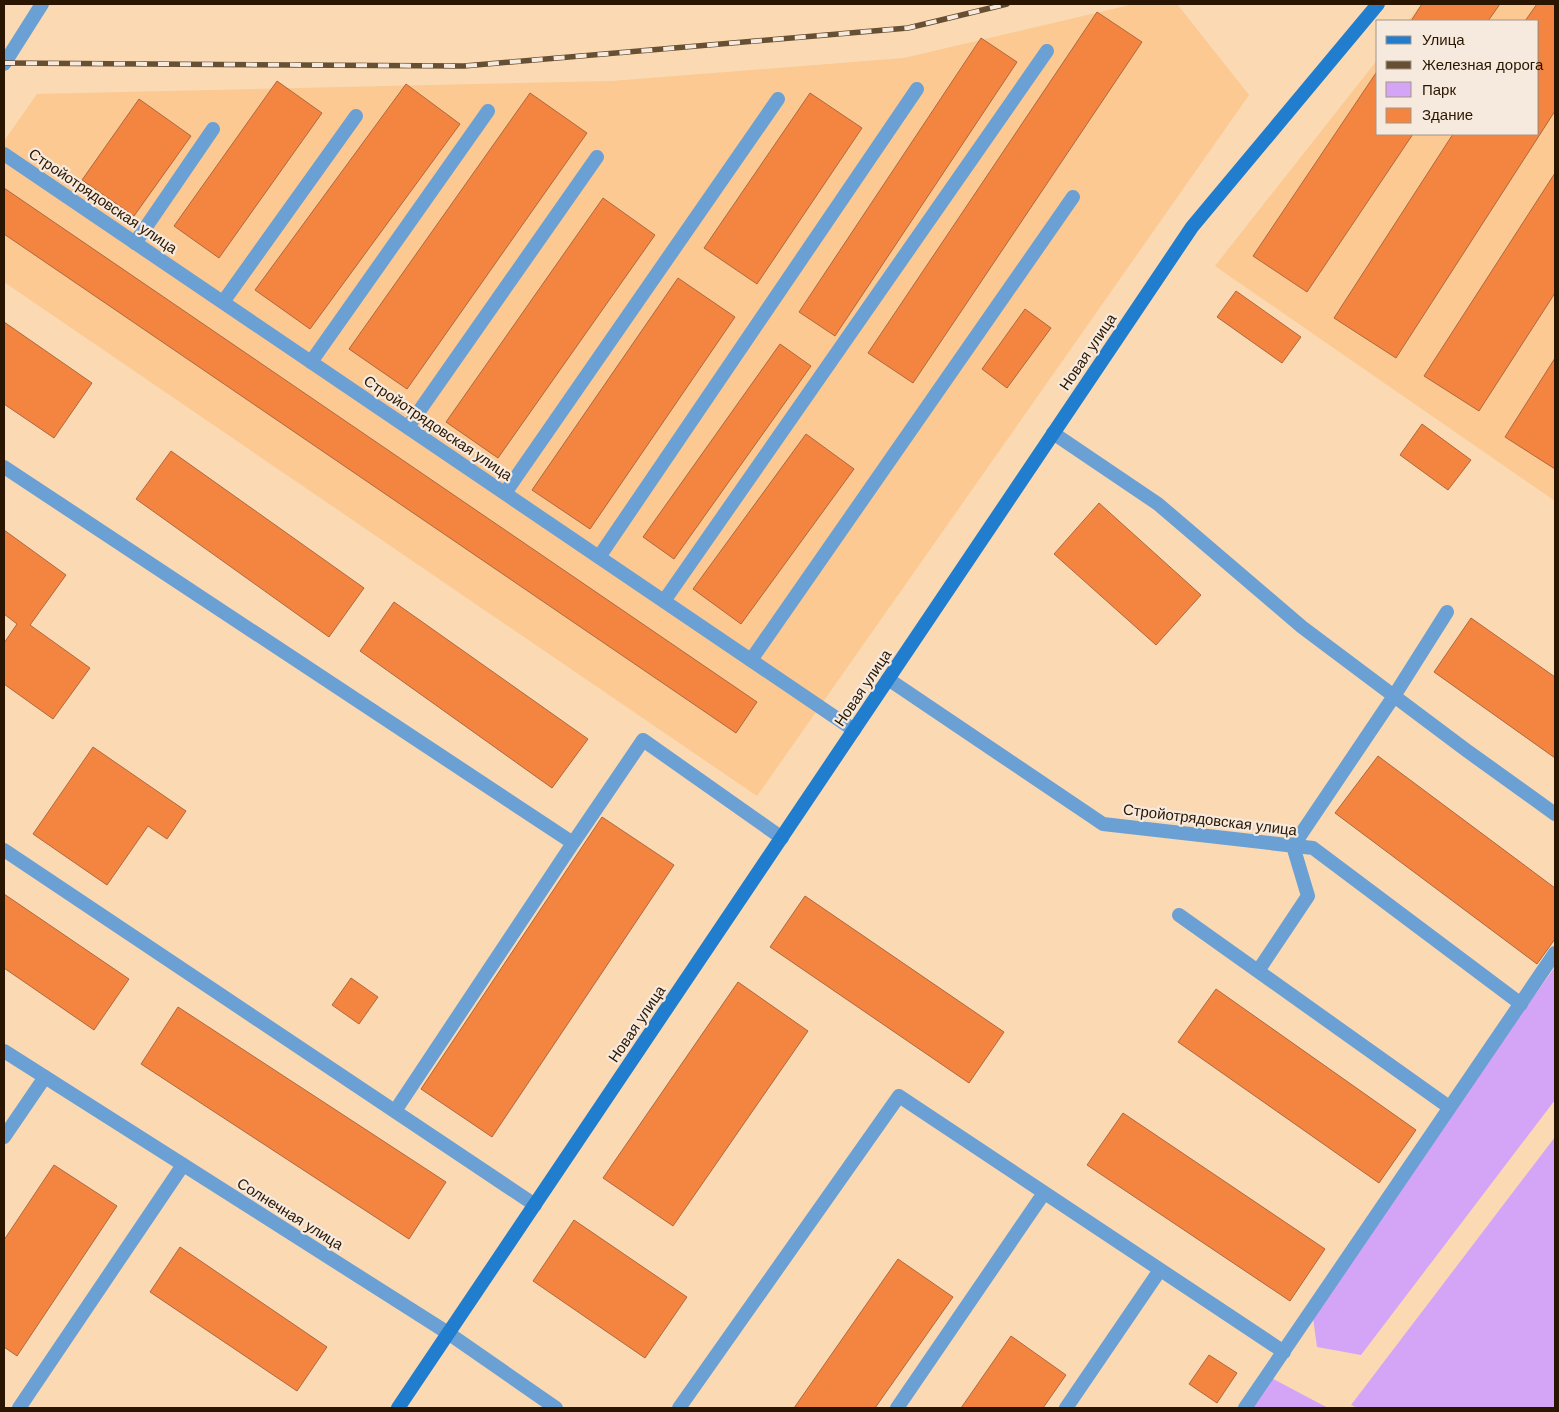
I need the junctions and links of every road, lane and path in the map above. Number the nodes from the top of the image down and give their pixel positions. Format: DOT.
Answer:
graph roads {
  1 [pos="42,4"];
  2 [pos="1378,4"];
  3 [pos="1047,51"];
  4 [pos="4,64"];
  5 [pos="917,89"];
  6 [pos="778,99"];
  7 [pos="488,111"];
  8 [pos="356,116"];
  9 [pos="213,130"];
  10 [pos="4,154"];
  11 [pos="597,157"];
  12 [pos="1073,197"];
  13 [pos="135,243"];
  14 [pos="224,302"];
  15 [pos="311,362"];
  16 [pos="408,427"];
  17 [pos="1053,434"];
  18 [pos="4,467"];
  19 [pos="505,493"];
  20 [pos="599,557"];
  21 [pos="664,601"];
  22 [pos="1446,612"];
  23 [pos="750,660"];
  24 [pos="888,679"];
  25 [pos="1394,696"];
  26 [pos="854,730"];
  27 [pos="1555,814"];
  28 [pos="782,838"];
  29 [pos="573,844"];
  30 [pos="1292,846"];
  31 [pos="4,850"];
  32 [pos="1179,914"];
  33 [pos="1555,953"];
  34 [pos="1258,971"];
  35 [pos="1520,1004"];
  36 [pos="4,1052"];
  37 [pos="45,1078"];
  38 [pos="1449,1107"];
  39 [pos="395,1111"];
  40 [pos="4,1137"];
  41 [pos="183,1165"];
  42 [pos="1044,1193"];
  43 [pos="535,1205"];
  44 [pos="1160,1270"];
  45 [pos="448,1333"];
  46 [pos="1284,1352"];
  47 [pos="19,1408"];
  48 [pos="398,1408"];
  49 [pos="556,1408"];
  50 [pos="679,1408"];
  51 [pos="897,1408"];
  52 [pos="1066,1408"];
  53 [pos="1245,1408"];
  1 -- 4 [label="street"];
  2 -- 17 [label="main road, Новая улица"];
  3 -- 21 [label="street"];
  5 -- 20 [label="street"];
  6 -- 19 [label="street"];
  7 -- 15 [label="street"];
  8 -- 14 [label="street"];
  9 -- 13 [label="street"];
  10 -- 13 [label="street, Стройотрядовская улица"];
  11 -- 16 [label="street"];
  12 -- 23 [label="street"];
  13 -- 14 [label="street, Стройотрядовская улица"];
  14 -- 15 [label="street, Стройотрядовская улица"];
  15 -- 16 [label="street, Стройотрядовская улица"];
  16 -- 19 [label="street, Стройотрядовская улица"];
  17 -- 24 [label="main road, Новая улица"];
  17 -- 25 [label="street"];
  18 -- 29 [label="street"];
  19 -- 20 [label="street, Стройотрядовская улица"];
  20 -- 21 [label="street, Стройотрядовская улица"];
  21 -- 23 [label="street, Стройотрядовская улица"];
  22 -- 25 [label="street"];
  23 -- 26 [label="street, Стройотрядовская улица"];
  24 -- 26 [label="main road, Новая улица"];
  24 -- 30 [label="street, Стройотрядовская улица"];
  25 -- 27 [label="street"];
  25 -- 30 [label="street"];
  26 -- 28 [label="main road, Новая улица"];
  28 -- 29 [label="street"];
  28 -- 43 [label="main road, Новая улица"];
  29 -- 39 [label="street"];
  30 -- 34 [label="street"];
  30 -- 35 [label="street, Стройотрядовская улица"];
  31 -- 39 [label="street"];
  32 -- 34 [label="street"];
  33 -- 35 [label="street"];
  34 -- 38 [label="street"];
  35 -- 38 [label="street"];
  36 -- 37 [label="street, Солнечная улица"];
  37 -- 40 [label="street"];
  37 -- 41 [label="street, Солнечная улица"];
  38 -- 46 [label="street"];
  39 -- 43 [label="street"];
  41 -- 45 [label="street, Солнечная улица"];
  41 -- 47 [label="street"];
  42 -- 44 [label="street"];
  42 -- 50 [label="street"];
  42 -- 51 [label="street"];
  43 -- 45 [label="main road, Новая улица"];
  44 -- 46 [label="street"];
  44 -- 52 [label="street"];
  45 -- 48 [label="main road, Новая улица"];
  45 -- 49 [label="street, Солнечная улица"];
  46 -- 53 [label="street"];
}
